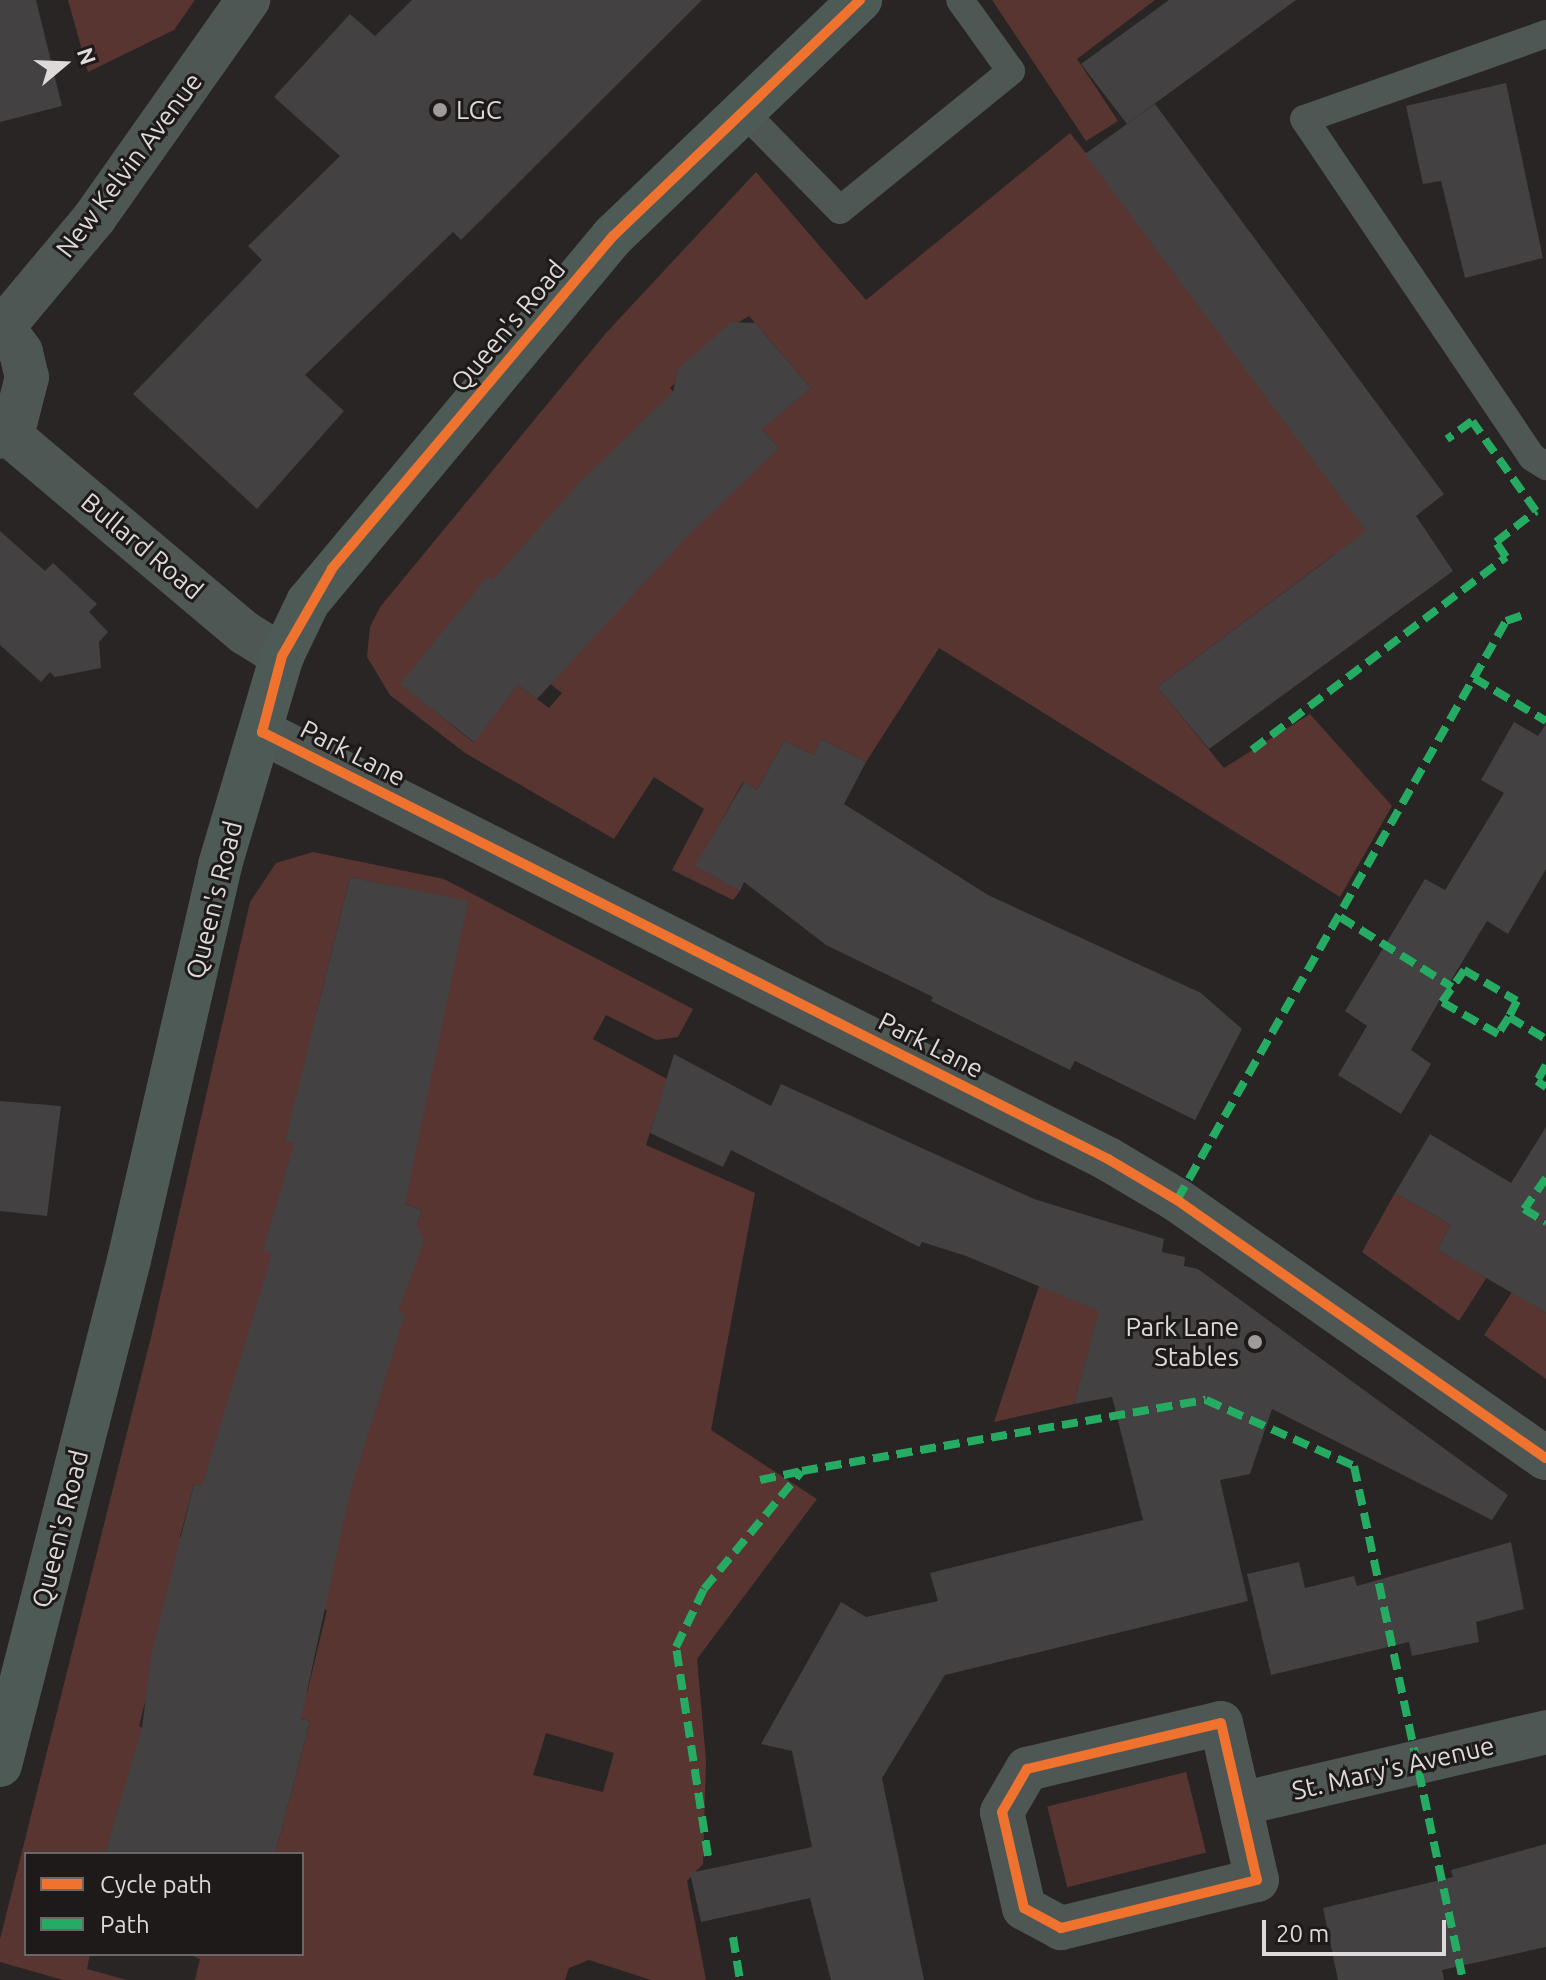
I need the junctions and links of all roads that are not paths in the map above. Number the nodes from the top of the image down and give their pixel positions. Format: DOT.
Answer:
graph roads {
  1 [pos="248,0"];
  2 [pos="860,0"];
  3 [pos="960,0"];
  4 [pos="1546,34"];
  5 [pos="741,109"];
  6 [pos="2,325"];
  7 [pos="3,434"];
  8 [pos="1546,466"];
  9 [pos="282,656"];
  10 [pos="262,732"];
  11 [pos="1546,1458"];
  12 [pos="1546,1732"];
  13 [pos="0,1765"];
  14 [pos="1240,1804"];
  1 -- 6 [label="street, New Kelvin Avenue"];
  2 -- 5 [label="main road, Queen's Road"];
  3 -- 5 [label="lane"];
  4 -- 8 [label="lane"];
  5 -- 9 [label="main road, Queen's Road"];
  6 -- 7 [label="street"];
  7 -- 9 [label="street, Bullard Road"];
  9 -- 10 [label="main road, Queen's Road"];
  10 -- 11 [label="street, Park Lane"];
  10 -- 13 [label="main road, Queen's Road"];
  12 -- 14 [label="street, St. Mary's Avenue"];
  14 -- 14 [label="street"];
}
